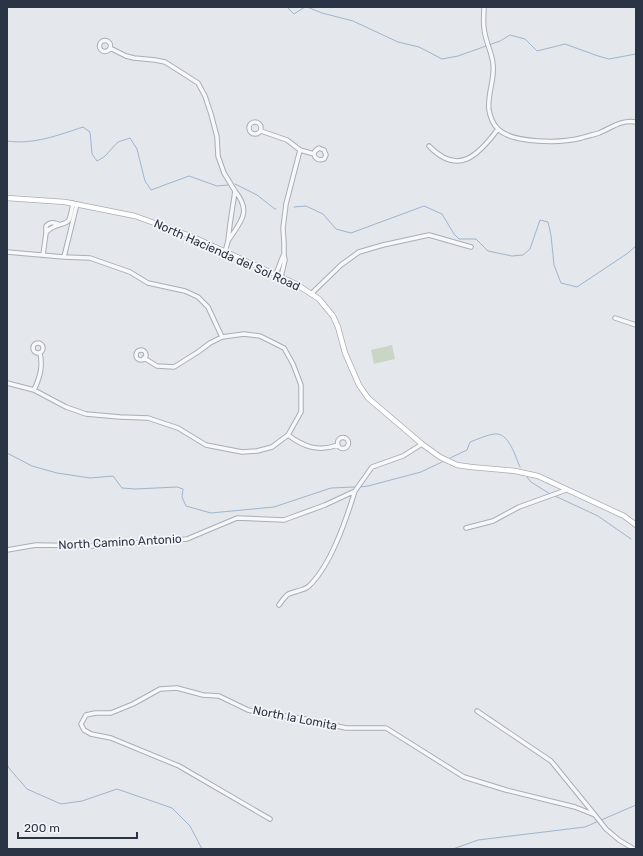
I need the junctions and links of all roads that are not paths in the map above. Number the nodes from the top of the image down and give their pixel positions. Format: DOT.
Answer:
graph roads {
  1 [pos="484,7"];
  2 [pos="110,48"];
  3 [pos="636,122"];
  4 [pos="498,129"];
  5 [pos="261,131"];
  6 [pos="429,146"];
  7 [pos="300,150"];
  8 [pos="314,154"];
  9 [pos="235,191"];
  10 [pos="7,198"];
  11 [pos="75,204"];
  12 [pos="228,241"];
  13 [pos="471,248"];
  14 [pos="7,252"];
  15 [pos="225,252"];
  16 [pos="43,255"];
  17 [pos="284,255"];
  18 [pos="64,257"];
  19 [pos="276,274"];
  20 [pos="281,277"];
  21 [pos="312,293"];
  22 [pos="615,318"];
  23 [pos="636,325"];
  24 [pos="222,337"];
  25 [pos="40,353"];
  26 [pos="144,358"];
  27 [pos="7,383"];
  28 [pos="34,390"];
  29 [pos="288,434"];
  30 [pos="422,444"];
  31 [pos="338,446"];
  32 [pos="566,490"];
  33 [pos="355,491"];
  34 [pos="636,525"];
  35 [pos="466,528"];
  36 [pos="7,550"];
  37 [pos="279,605"];
  38 [pos="477,711"];
  39 [pos="595,815"];
  40 [pos="270,819"];
  41 [pos="634,849"];
  1 -- 4 [label="street"];
  2 -- 9 [label="street"];
  3 -- 4 [label="street"];
  4 -- 6 [label="street"];
  5 -- 7 [label="street"];
  7 -- 8 [label="street"];
  7 -- 17 [label="street"];
  9 -- 12 [label="street"];
  9 -- 12 [label="street"];
  10 -- 11 [label="street, North Hacienda del Sol Road"];
  11 -- 15 [label="street, North Hacienda del Sol Road"];
  11 -- 16 [label="street"];
  11 -- 18 [label="street"];
  12 -- 15 [label="street"];
  13 -- 21 [label="street"];
  14 -- 16 [label="street"];
  15 -- 19 [label="street, North Hacienda del Sol Road"];
  16 -- 18 [label="street"];
  17 -- 19 [label="street"];
  17 -- 20 [label="street"];
  18 -- 24 [label="street"];
  19 -- 20 [label="street, North Hacienda del Sol Road"];
  20 -- 21 [label="street, North Hacienda del Sol Road"];
  21 -- 30 [label="street, North Hacienda del Sol Road"];
  22 -- 23 [label="street"];
  24 -- 26 [label="street"];
  24 -- 29 [label="street"];
  25 -- 28 [label="street"];
  27 -- 28 [label="street"];
  28 -- 29 [label="street"];
  29 -- 31 [label="street"];
  30 -- 32 [label="street, North Hacienda del Sol Road"];
  30 -- 33 [label="street"];
  32 -- 34 [label="street, North Hacienda del Sol Road"];
  32 -- 35 [label="street"];
  33 -- 36 [label="street, North Camino Antonio"];
  33 -- 37 [label="street"];
  38 -- 39 [label="street"];
  39 -- 40 [label="street, North la Lomita"];
  39 -- 41 [label="street, North la Lomita"];
}
